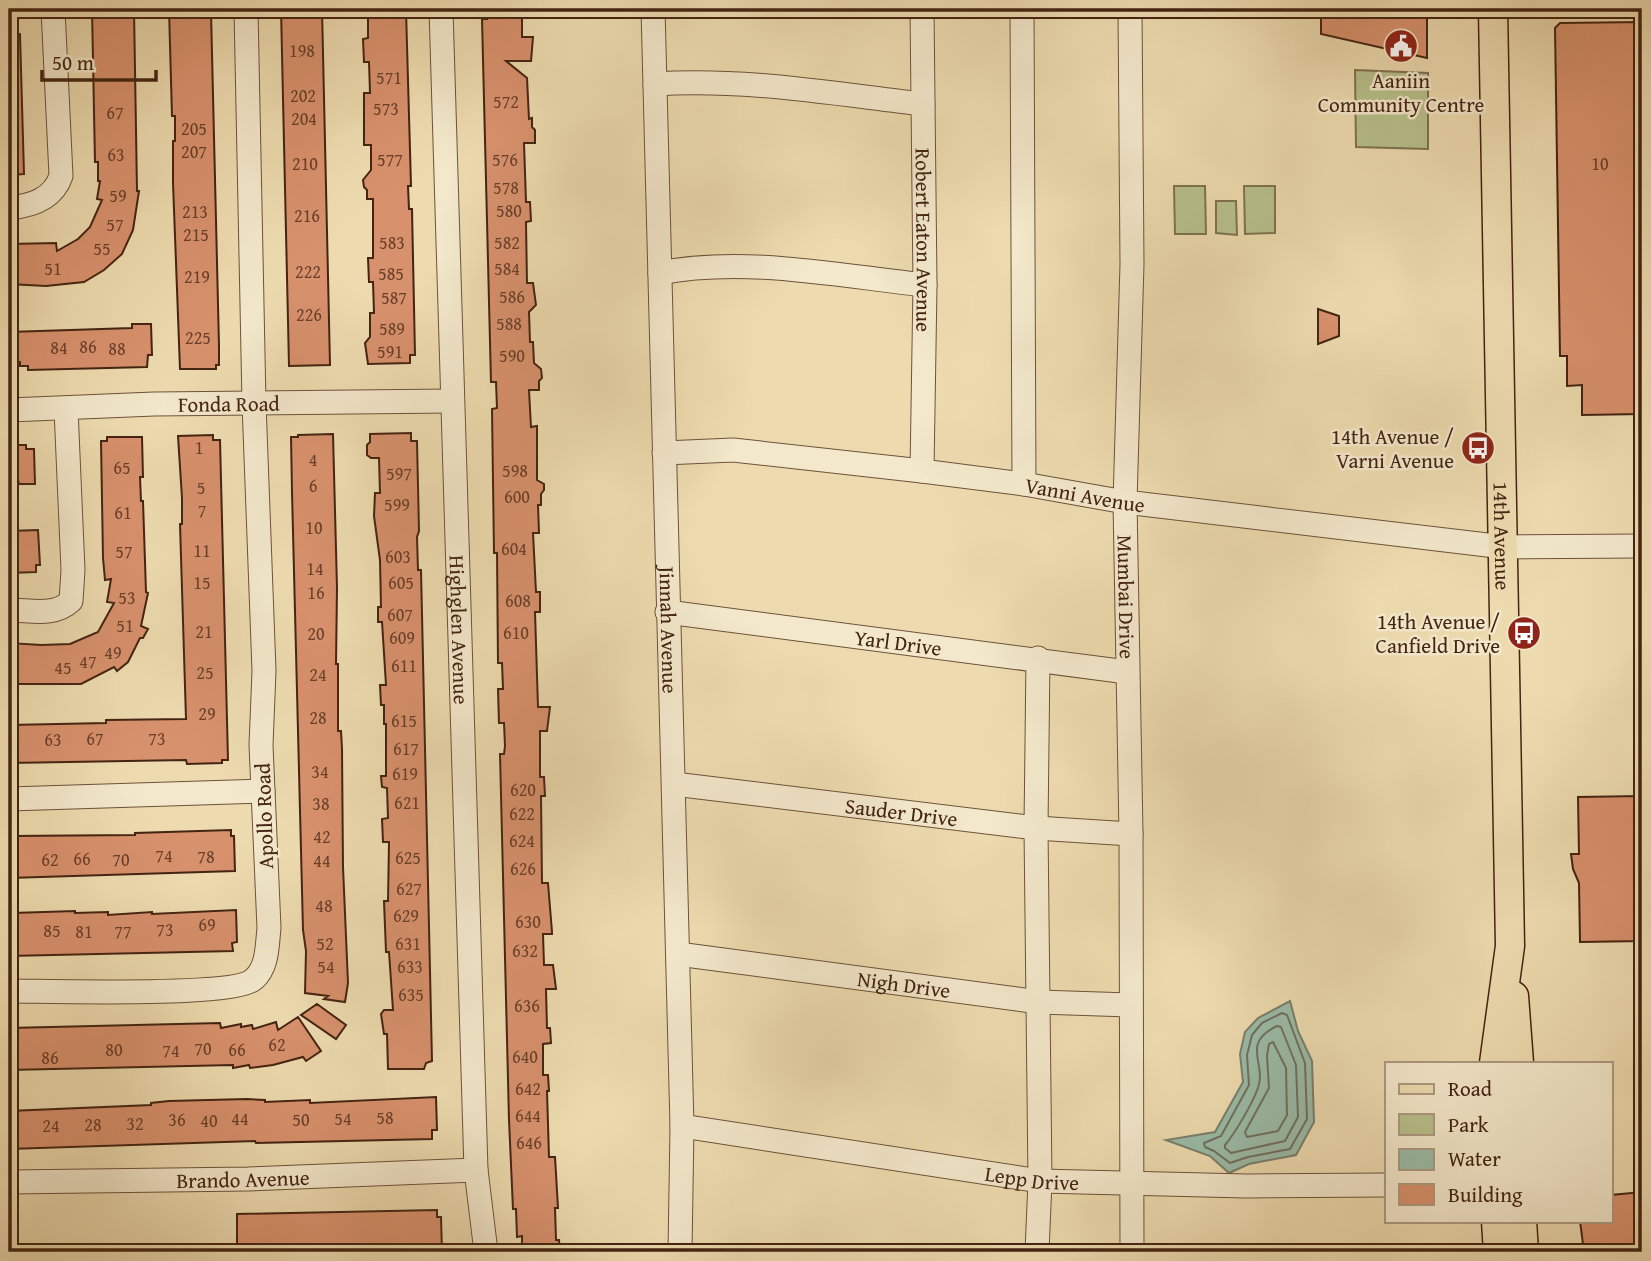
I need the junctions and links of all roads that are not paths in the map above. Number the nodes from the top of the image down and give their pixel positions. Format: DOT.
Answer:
graph roads {
  1 [pos="53,9"];
  2 [pos="246,9"];
  3 [pos="441,9"];
  4 [pos="653,9"];
  5 [pos="922,9"];
  6 [pos="1022,9"];
  7 [pos="1130,9"];
  8 [pos="1493,9"];
  9 [pos="655,84"];
  10 [pos="923,104"];
  11 [pos="9,208"];
  12 [pos="660,273"];
  13 [pos="925,285"];
  14 [pos="452,401"];
  15 [pos="254,403"];
  16 [pos="66,409"];
  17 [pos="9,410"];
  18 [pos="664,453"];
  19 [pos="922,471"];
  20 [pos="1024,484"];
  21 [pos="1125,502"];
  22 [pos="1642,546"];
  23 [pos="1504,547"];
  24 [pos="9,610"];
  25 [pos="667,612"];
  26 [pos="1038,658"];
  27 [pos="1127,672"];
  28 [pos="674,784"];
  29 [pos="263,791"];
  30 [pos="9,799"];
  31 [pos="1036,828"];
  32 [pos="1131,834"];
  33 [pos="1509,937"];
  34 [pos="678,954"];
  35 [pos="9,991"];
  36 [pos="1039,1002"];
  37 [pos="1130,1005"];
  38 [pos="1494,1062"];
  39 [pos="1519,1062"];
  40 [pos="682,1126"];
  41 [pos="477,1170"];
  42 [pos="1040,1181"];
  43 [pos="9,1182"];
  44 [pos="1133,1185"];
  45 [pos="1385,1185"];
  46 [pos="1496,1222"];
  47 [pos="1522,1222"];
  48 [pos="486,1252"];
  49 [pos="680,1252"];
  50 [pos="1037,1252"];
  51 [pos="1132,1252"];
  52 [pos="1498,1252"];
  53 [pos="1524,1252"];
  1 -- 11 [label="street"];
  2 -- 15 [label="street, Apollo Road"];
  3 -- 14 [label="street, Highglen Avenue"];
  4 -- 9 [label="street, Jinnah Avenue"];
  5 -- 10 [label="street, Robert Eaton Avenue"];
  6 -- 20 [label="street"];
  7 -- 21 [label="street, Mumbai Drive"];
  8 -- 23 [label="main road, 14th Avenue"];
  9 -- 10 [label="street"];
  9 -- 12 [label="street, Jinnah Avenue"];
  10 -- 13 [label="street, Robert Eaton Avenue"];
  12 -- 13 [label="street"];
  12 -- 18 [label="street, Jinnah Avenue"];
  13 -- 19 [label="street, Robert Eaton Avenue"];
  14 -- 15 [label="street, Fonda Road"];
  14 -- 41 [label="street, Highglen Avenue"];
  15 -- 16 [label="street, Fonda Road"];
  15 -- 29 [label="street, Apollo Road"];
  16 -- 17 [label="street, Fonda Road"];
  16 -- 24 [label="street"];
  18 -- 19 [label="street, Vanni Avenue"];
  18 -- 25 [label="street, Jinnah Avenue"];
  19 -- 20 [label="street, Vanni Avenue"];
  20 -- 21 [label="street, Vanni Avenue"];
  21 -- 23 [label="street, Vanni Avenue"];
  21 -- 27 [label="street, Mumbai Drive"];
  22 -- 23 [label="street, Vanni Avenue"];
  23 -- 33 [label="main road, 14th Avenue"];
  25 -- 26 [label="street, Yarl Drive"];
  25 -- 28 [label="street, Jinnah Avenue"];
  26 -- 27 [label="street, Yarl Drive"];
  26 -- 31 [label="street"];
  27 -- 32 [label="street, Mumbai Drive"];
  28 -- 31 [label="street, Sauder Drive"];
  28 -- 34 [label="street, Jinnah Avenue"];
  29 -- 30 [label="street"];
  29 -- 35 [label="street, Apollo Road"];
  31 -- 32 [label="street, Sauder Drive"];
  31 -- 36 [label="street"];
  32 -- 37 [label="street, Mumbai Drive"];
  33 -- 38 [label="main road, 14th Avenue"];
  33 -- 39 [label="main road, 14th Avenue"];
  34 -- 36 [label="street, Nigh Drive"];
  34 -- 40 [label="street, Jinnah Avenue"];
  36 -- 37 [label="street, Nigh Drive"];
  36 -- 42 [label="street"];
  37 -- 44 [label="street, Mumbai Drive"];
  40 -- 42 [label="street, Lepp Drive"];
  40 -- 49 [label="street, Jinnah Avenue"];
  41 -- 43 [label="street, Brando Avenue"];
  41 -- 48 [label="street, Highglen Avenue"];
  42 -- 44 [label="street, Lepp Drive"];
  42 -- 50 [label="street"];
  44 -- 45 [label="street, Lepp Drive"];
  44 -- 51 [label="street, Mumbai Drive"];
  46 -- 52 [label="main road"];
  47 -- 53 [label="main road"];
}
